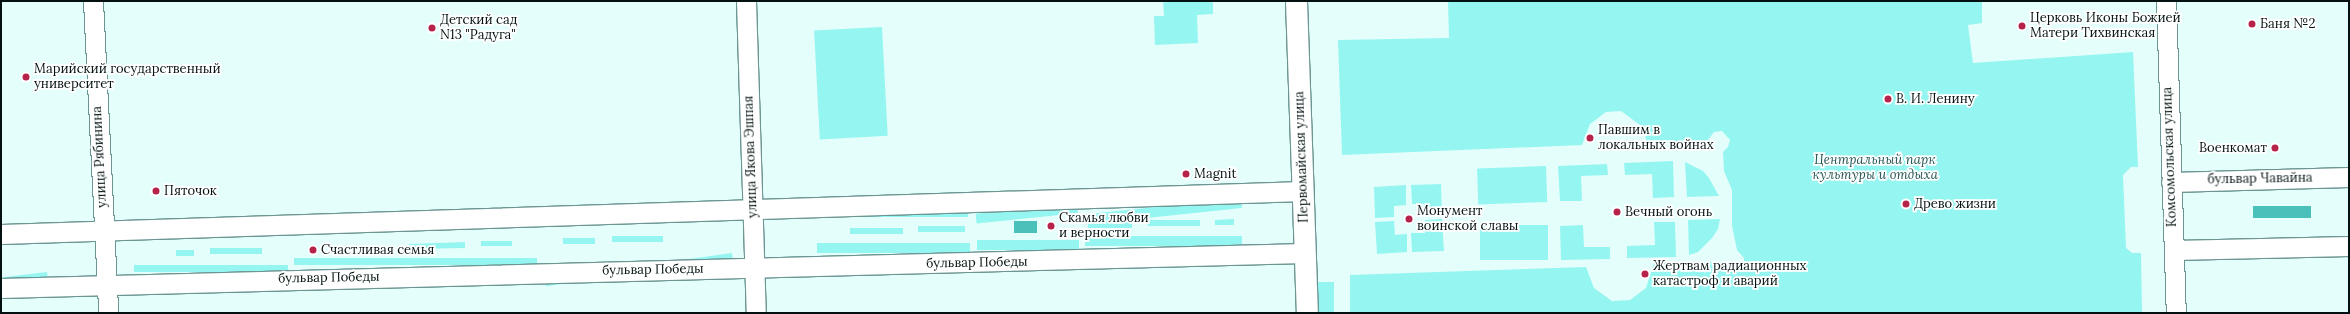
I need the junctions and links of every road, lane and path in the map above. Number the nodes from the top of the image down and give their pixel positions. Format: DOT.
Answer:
graph roads {
  1 [pos="93,1"];
  2 [pos="746,1"];
  3 [pos="1296,1"];
  4 [pos="2166,1"];
  5 [pos="2349,177"];
  6 [pos="2171,182"];
  7 [pos="1303,191"];
  8 [pos="753,210"];
  9 [pos="104,230"];
  10 [pos="1,234"];
  11 [pos="2349,246"];
  12 [pos="2174,250"];
  13 [pos="1305,254"];
  14 [pos="754,268"];
  15 [pos="106,283"];
  16 [pos="1,288"];
  17 [pos="108,313"];
  18 [pos="756,313"];
  19 [pos="1307,313"];
  20 [pos="2176,313"];
  1 -- 9 [label="street, улица Рябинина"];
  2 -- 8 [label="street, улица Якова Эшпая"];
  3 -- 7 [label="main road, Первомайская улица"];
  4 -- 6 [label="street, Комсомольская улица"];
  5 -- 6 [label="street, бульвар Чавайна"];
  6 -- 12 [label="street, Комсомольская улица"];
  7 -- 8 [label="street"];
  7 -- 13 [label="main road, Первомайская улица"];
  8 -- 9 [label="street"];
  8 -- 14 [label="street, улица Якова Эшпая"];
  9 -- 10 [label="street"];
  9 -- 15 [label="street, улица Рябинина"];
  11 -- 12 [label="street"];
  12 -- 20 [label="street, Комсомольская улица"];
  13 -- 14 [label="street, бульвар Победы"];
  13 -- 19 [label="main road, Первомайская улица"];
  14 -- 15 [label="street, бульвар Победы"];
  14 -- 18 [label="street, улица Якова Эшпая"];
  15 -- 16 [label="street, бульвар Победы"];
  15 -- 17 [label="street, улица Рябинина"];
}
